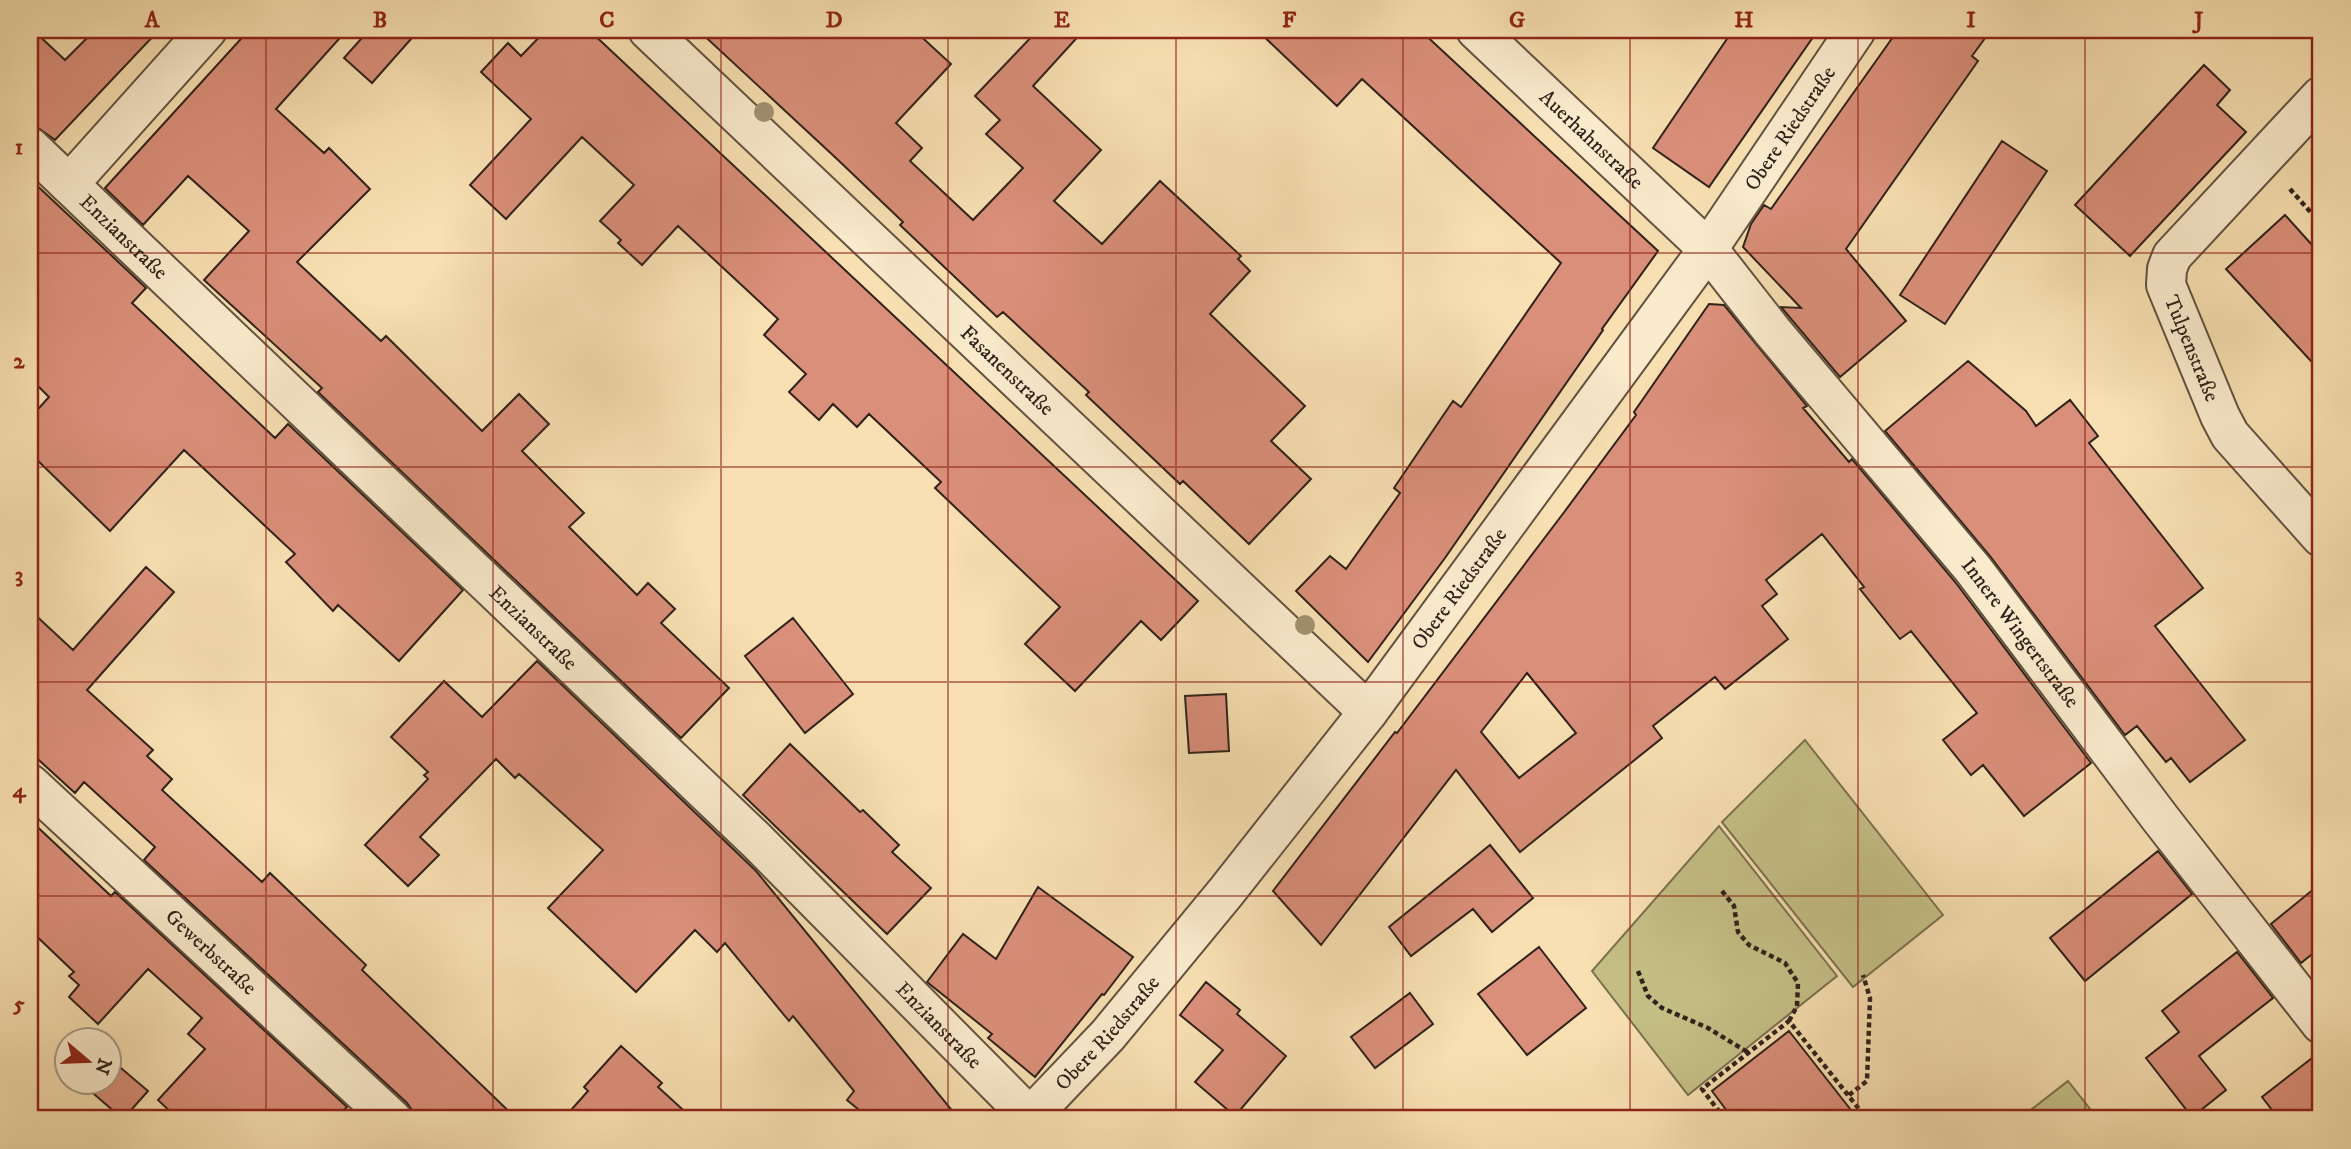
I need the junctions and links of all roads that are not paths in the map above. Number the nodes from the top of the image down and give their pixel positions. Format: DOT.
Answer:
graph roads {
  1 [pos="207,30"];
  2 [pos="648,30"];
  3 [pos="1476,30"];
  4 [pos="1856,30"];
  5 [pos="2321,96"];
  6 [pos="30,147"];
  7 [pos="69,184"];
  8 [pos="1708,249"];
  9 [pos="2321,537"];
  10 [pos="1368,712"];
  11 [pos="30,783"];
  12 [pos="2321,1024"];
  13 [pos="1029,1118"];
  14 [pos="392,1119"];
  1 -- 7 [label="street"];
  2 -- 10 [label="street, Fasanenstraße"];
  3 -- 8 [label="street, Auerhahnstraße"];
  4 -- 8 [label="street, Obere Riedstraße"];
  5 -- 9 [label="street, Tulpenstraße"];
  6 -- 7 [label="street, Enzianstraße"];
  7 -- 13 [label="street, Enzianstraße"];
  8 -- 10 [label="street, Obere Riedstraße"];
  8 -- 12 [label="street, Innere Wingertstraße"];
  10 -- 13 [label="street, Obere Riedstraße"];
  11 -- 14 [label="street, Gewerbstraße"];
}
